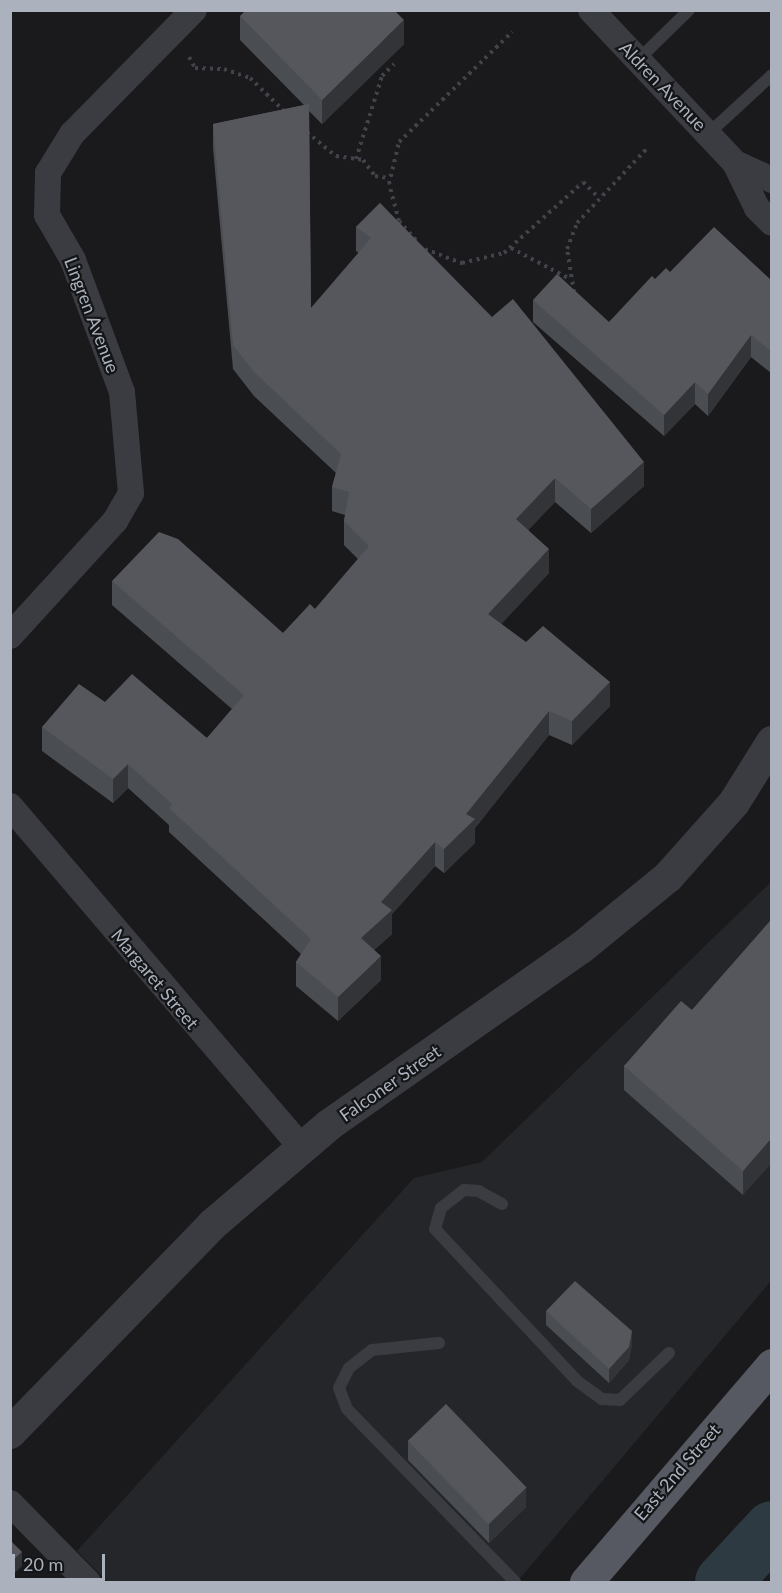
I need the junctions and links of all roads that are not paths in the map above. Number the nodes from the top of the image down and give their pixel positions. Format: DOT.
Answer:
graph roads {
  1 [pos="194,10"];
  2 [pos="591,10"];
  3 [pos="689,10"];
  4 [pos="638,60"];
  5 [pos="771,75"];
  6 [pos="708,134"];
  7 [pos="735,163"];
  8 [pos="771,180"];
  9 [pos="771,223"];
  10 [pos="10,636"];
  11 [pos="771,742"];
  12 [pos="10,806"];
  13 [pos="302,1148"];
  14 [pos="502,1204"];
  15 [pos="439,1343"];
  16 [pos="669,1353"];
  17 [pos="771,1365"];
  18 [pos="10,1433"];
  19 [pos="10,1503"];
  20 [pos="88,1582"];
  21 [pos="515,1582"];
  22 [pos="586,1582"];
  1 -- 10 [label="street, Lingren Avenue"];
  2 -- 4 [label="street, Aldren Avenue"];
  3 -- 4 [label="lane"];
  4 -- 6 [label="street, Aldren Avenue"];
  5 -- 6 [label="lane"];
  6 -- 7 [label="street, Aldren Avenue"];
  7 -- 8 [label="street, Aldren Avenue"];
  7 -- 9 [label="street, Aldren Avenue"];
  11 -- 13 [label="street, Falconer Street"];
  12 -- 13 [label="street, Margaret Street"];
  13 -- 18 [label="street, Falconer Street"];
  14 -- 16 [label="lane"];
  15 -- 21 [label="lane"];
  17 -- 22 [label="main road, East 2nd Street"];
  19 -- 20 [label="street"];
}
